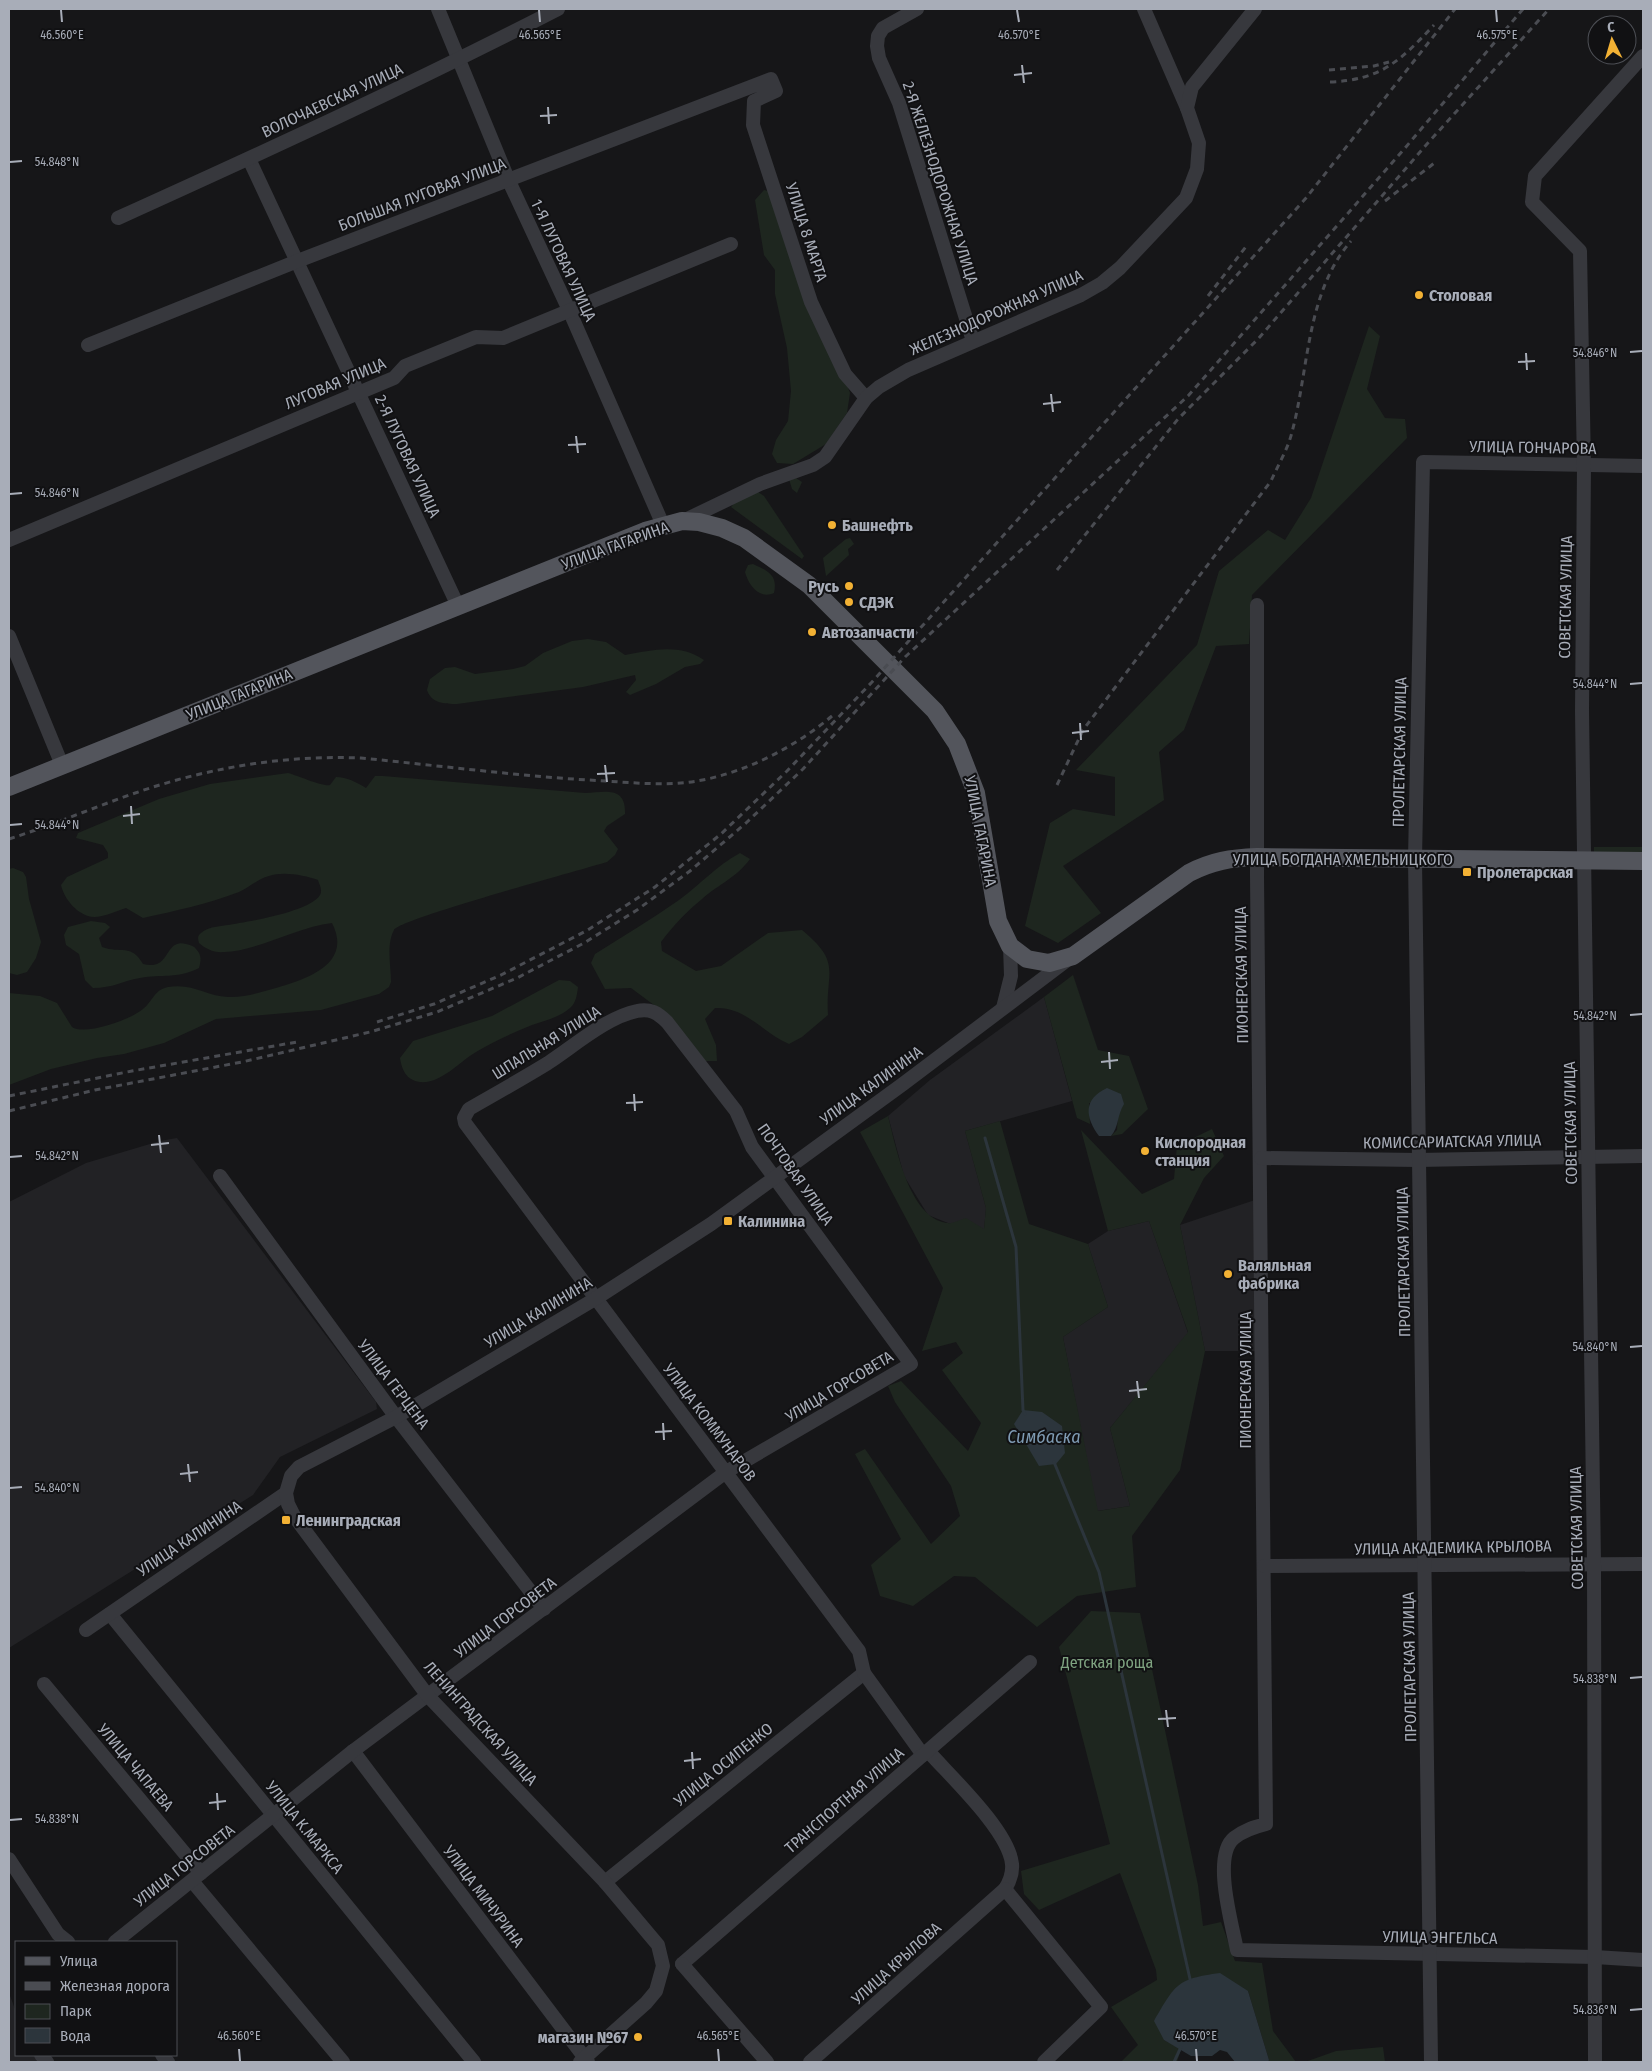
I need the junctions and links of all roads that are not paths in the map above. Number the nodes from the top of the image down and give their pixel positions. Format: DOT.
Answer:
graph roads {
  1 [pos="438,9"];
  2 [pos="558,9"];
  3 [pos="917,9"];
  4 [pos="1144,9"];
  5 [pos="1254,9"];
  6 [pos="1643,56"];
  7 [pos="458,60"];
  8 [pos="771,79"];
  9 [pos="1187,108"];
  10 [pos="249,159"];
  11 [pos="508,179"];
  12 [pos="118,218"];
  13 [pos="730,244"];
  14 [pos="295,262"];
  15 [pos="569,310"];
  16 [pos="973,341"];
  17 [pos="88,345"];
  18 [pos="360,392"];
  19 [pos="866,398"];
  20 [pos="1423,462"];
  21 [pos="1584,466"];
  22 [pos="1643,466"];
  23 [pos="682,521"];
  24 [pos="663,525"];
  25 [pos="9,540"];
  26 [pos="1257,605"];
  27 [pos="458,606"];
  28 [pos="9,636"];
  29 [pos="62,765"];
  30 [pos="9,787"];
  31 [pos="1257,857"];
  32 [pos="1415,859"];
  33 [pos="1585,860"];
  34 [pos="1643,861"];
  35 [pos="1010,946"];
  36 [pos="1073,956"];
  37 [pos="1003,1008"];
  38 [pos="649,1010"];
  39 [pos="465,1113"];
  40 [pos="1588,1156"];
  41 [pos="1643,1156"];
  42 [pos="1261,1158"];
  43 [pos="1418,1160"];
  44 [pos="220,1176"];
  45 [pos="775,1178"];
  46 [pos="595,1298"];
  47 [pos="911,1364"];
  48 [pos="396,1417"];
  49 [pos="726,1472"];
  50 [pos="286,1493"];
  51 [pos="1594,1563"];
  52 [pos="1643,1564"];
  53 [pos="1425,1565"];
  54 [pos="1264,1566"];
  55 [pos="544,1609"];
  56 [pos="110,1614"];
  57 [pos="86,1630"];
  58 [pos="1030,1662"];
  59 [pos="864,1673"];
  60 [pos="44,1684"];
  61 [pos="428,1696"];
  62 [pos="353,1751"];
  63 [pos="925,1753"];
  64 [pos="274,1816"];
  65 [pos="9,1859"];
  66 [pos="196,1877"];
  67 [pos="604,1882"];
  68 [pos="1005,1889"];
  69 [pos="67,1941"];
  70 [pos="116,1941"];
  71 [pos="1237,1950"];
  72 [pos="1431,1954"];
  73 [pos="1595,1957"];
  74 [pos="1643,1960"];
  75 [pos="682,1964"];
  76 [pos="663,1966"];
  77 [pos="584,2061"];
  78 [pos="343,2062"];
  79 [pos="474,2062"];
  80 [pos="767,2062"];
  81 [pos="810,2062"];
  82 [pos="1044,2062"];
  83 [pos="1431,2062"];
  84 [pos="1595,2062"];
  1 -- 7 [label="street, 1-Я ЛУГОВАЯ УЛИЦА"];
  2 -- 7 [label="street, ВОЛОЧАЕВСКАЯ УЛИЦА"];
  3 -- 16 [label="street, 2-Я ЖЕЛЕЗНОДОРОЖНАЯ УЛИЦА"];
  4 -- 9 [label="street, ЖЕЛЕЗНОДОРОЖНАЯ УЛИЦА"];
  5 -- 9 [label="street"];
  6 -- 21 [label="street, СОВЕТСКАЯ УЛИЦА"];
  7 -- 10 [label="street, ВОЛОЧАЕВСКАЯ УЛИЦА"];
  7 -- 11 [label="street, 1-Я ЛУГОВАЯ УЛИЦА"];
  8 -- 11 [label="street, БОЛЬШАЯ ЛУГОВАЯ УЛИЦА"];
  8 -- 19 [label="street, УЛИЦА 8 МАРТА"];
  9 -- 16 [label="street, ЖЕЛЕЗНОДОРОЖНАЯ УЛИЦА"];
  10 -- 12 [label="street, ВОЛОЧАЕВСКАЯ УЛИЦА"];
  10 -- 14 [label="street, 2-Я ЛУГОВАЯ УЛИЦА"];
  11 -- 14 [label="street, БОЛЬШАЯ ЛУГОВАЯ УЛИЦА"];
  11 -- 15 [label="street, 1-Я ЛУГОВАЯ УЛИЦА"];
  13 -- 15 [label="street, ЛУГОВАЯ УЛИЦА"];
  14 -- 17 [label="street, БОЛЬШАЯ ЛУГОВАЯ УЛИЦА"];
  14 -- 18 [label="street, 2-Я ЛУГОВАЯ УЛИЦА"];
  15 -- 18 [label="street, ЛУГОВАЯ УЛИЦА"];
  15 -- 24 [label="street, 1-Я ЛУГОВАЯ УЛИЦА"];
  16 -- 19 [label="street, ЖЕЛЕЗНОДОРОЖНАЯ УЛИЦА"];
  18 -- 25 [label="street, ЛУГОВАЯ УЛИЦА"];
  18 -- 27 [label="street, 2-Я ЛУГОВАЯ УЛИЦА"];
  19 -- 23 [label="street, ЖЕЛЕЗНОДОРОЖНАЯ УЛИЦА"];
  20 -- 21 [label="street, УЛИЦА ГОНЧАРОВА"];
  20 -- 32 [label="street, ПРОЛЕТАРСКАЯ УЛИЦА"];
  21 -- 22 [label="street, УЛИЦА ГОНЧАРОВА"];
  21 -- 33 [label="street, СОВЕТСКАЯ УЛИЦА"];
  23 -- 24 [label="main road, УЛИЦА ГАГАРИНА"];
  23 -- 35 [label="main road, УЛИЦА ГАГАРИНА"];
  24 -- 27 [label="main road, УЛИЦА ГАГАРИНА"];
  26 -- 31 [label="street, ПИОНЕРСКАЯ УЛИЦА"];
  27 -- 29 [label="main road, УЛИЦА ГАГАРИНА"];
  28 -- 29 [label="street"];
  29 -- 30 [label="main road, УЛИЦА ГАГАРИНА"];
  31 -- 32 [label="main road, УЛИЦА БОГДАНА ХМЕЛЬНИЦКОГО"];
  31 -- 36 [label="main road, УЛИЦА БОГДАНА ХМЕЛЬНИЦКОГО"];
  31 -- 42 [label="street, ПИОНЕРСКАЯ УЛИЦА"];
  32 -- 33 [label="main road, УЛИЦА БОГДАНА ХМЕЛЬНИЦКОГО"];
  32 -- 43 [label="street, ПРОЛЕТАРСКАЯ УЛИЦА"];
  33 -- 34 [label="main road, УЛИЦА БОГДАНА ХМЕЛЬНИЦКОГО"];
  33 -- 40 [label="street, СОВЕТСКАЯ УЛИЦА"];
  35 -- 36 [label="main road"];
  35 -- 37 [label="street"];
  36 -- 37 [label="street, УЛИЦА КАЛИНИНА"];
  37 -- 45 [label="street, УЛИЦА КАЛИНИНА"];
  38 -- 39 [label="street, ШПАЛЬНАЯ УЛИЦА"];
  38 -- 45 [label="street, ПОЧТОВАЯ УЛИЦА"];
  39 -- 46 [label="street, УЛИЦА КОММУНАРОВ"];
  40 -- 41 [label="street, КОМИССАРИАТСКАЯ УЛИЦА"];
  40 -- 43 [label="street, КОМИССАРИАТСКАЯ УЛИЦА"];
  40 -- 51 [label="street, СОВЕТСКАЯ УЛИЦА"];
  42 -- 43 [label="street, КОМИССАРИАТСКАЯ УЛИЦА"];
  42 -- 54 [label="street, ПИОНЕРСКАЯ УЛИЦА"];
  43 -- 53 [label="street, ПРОЛЕТАРСКАЯ УЛИЦА"];
  44 -- 48 [label="street, УЛИЦА ГЕРЦЕНА"];
  45 -- 46 [label="street, УЛИЦА КАЛИНИНА"];
  45 -- 47 [label="street, ПОЧТОВАЯ УЛИЦА"];
  46 -- 48 [label="street, УЛИЦА КАЛИНИНА"];
  46 -- 49 [label="street, УЛИЦА КОММУНАРОВ"];
  47 -- 49 [label="street, УЛИЦА ГОРСОВЕТА"];
  48 -- 50 [label="street, УЛИЦА КАЛИНИНА"];
  48 -- 55 [label="street, УЛИЦА ГЕРЦЕНА"];
  49 -- 55 [label="street, УЛИЦА ГОРСОВЕТА"];
  49 -- 59 [label="street, УЛИЦА КОММУНАРОВ"];
  50 -- 56 [label="street, УЛИЦА КАЛИНИНА"];
  50 -- 61 [label="street, ЛЕНИНГРАДСКАЯ УЛИЦА"];
  51 -- 52 [label="street, УЛИЦА АКАДЕМИКА КРЫЛОВА"];
  51 -- 53 [label="street, УЛИЦА АКАДЕМИКА КРЫЛОВА"];
  51 -- 73 [label="street, СОВЕТСКАЯ УЛИЦА"];
  53 -- 54 [label="street, УЛИЦА АКАДЕМИКА КРЫЛОВА"];
  53 -- 72 [label="street, ПРОЛЕТАРСКАЯ УЛИЦА"];
  54 -- 71 [label="street, ПИОНЕРСКАЯ УЛИЦА"];
  55 -- 61 [label="street, УЛИЦА ГОРСОВЕТА"];
  56 -- 57 [label="street, УЛИЦА КАЛИНИНА"];
  56 -- 64 [label="street, УЛИЦА К.МАРКСА"];
  58 -- 63 [label="street, ТРАНСПОРТНАЯ УЛИЦА"];
  59 -- 63 [label="street, УЛИЦА КОММУНАРОВ"];
  59 -- 67 [label="street, УЛИЦА ОСИПЕНКО"];
  60 -- 66 [label="street, УЛИЦА ЧАПАЕВА"];
  61 -- 62 [label="street, УЛИЦА ГОРСОВЕТА"];
  61 -- 67 [label="street, ЛЕНИНГРАДСКАЯ УЛИЦА"];
  62 -- 64 [label="street, УЛИЦА ГОРСОВЕТА"];
  62 -- 77 [label="street, УЛИЦА МИЧУРИНА"];
  63 -- 68 [label="street, УЛИЦА КОММУНАРОВ"];
  63 -- 75 [label="street, ТРАНСПОРТНАЯ УЛИЦА"];
  64 -- 66 [label="street, УЛИЦА ГОРСОВЕТА"];
  64 -- 79 [label="street, УЛИЦА К.МАРКСА"];
  65 -- 69 [label="street"];
  66 -- 70 [label="street, УЛИЦА ГОРСОВЕТА"];
  66 -- 78 [label="street, УЛИЦА ЧАПАЕВА"];
  67 -- 76 [label="street, ЛЕНИНГРАДСКАЯ УЛИЦА"];
  68 -- 81 [label="street, УЛИЦА КРЫЛОВА"];
  68 -- 82 [label="street"];
  71 -- 72 [label="street, УЛИЦА ЭНГЕЛЬСА"];
  72 -- 73 [label="street, УЛИЦА ЭНГЕЛЬСА"];
  72 -- 83 [label="street, ПРОЛЕТАРСКАЯ УЛИЦА"];
  73 -- 74 [label="street, УЛИЦА ЭНГЕЛЬСА"];
  73 -- 84 [label="street, СОВЕТСКАЯ УЛИЦА"];
  75 -- 76 [label="street"];
  75 -- 80 [label="street"];
  76 -- 77 [label="street"];
}
